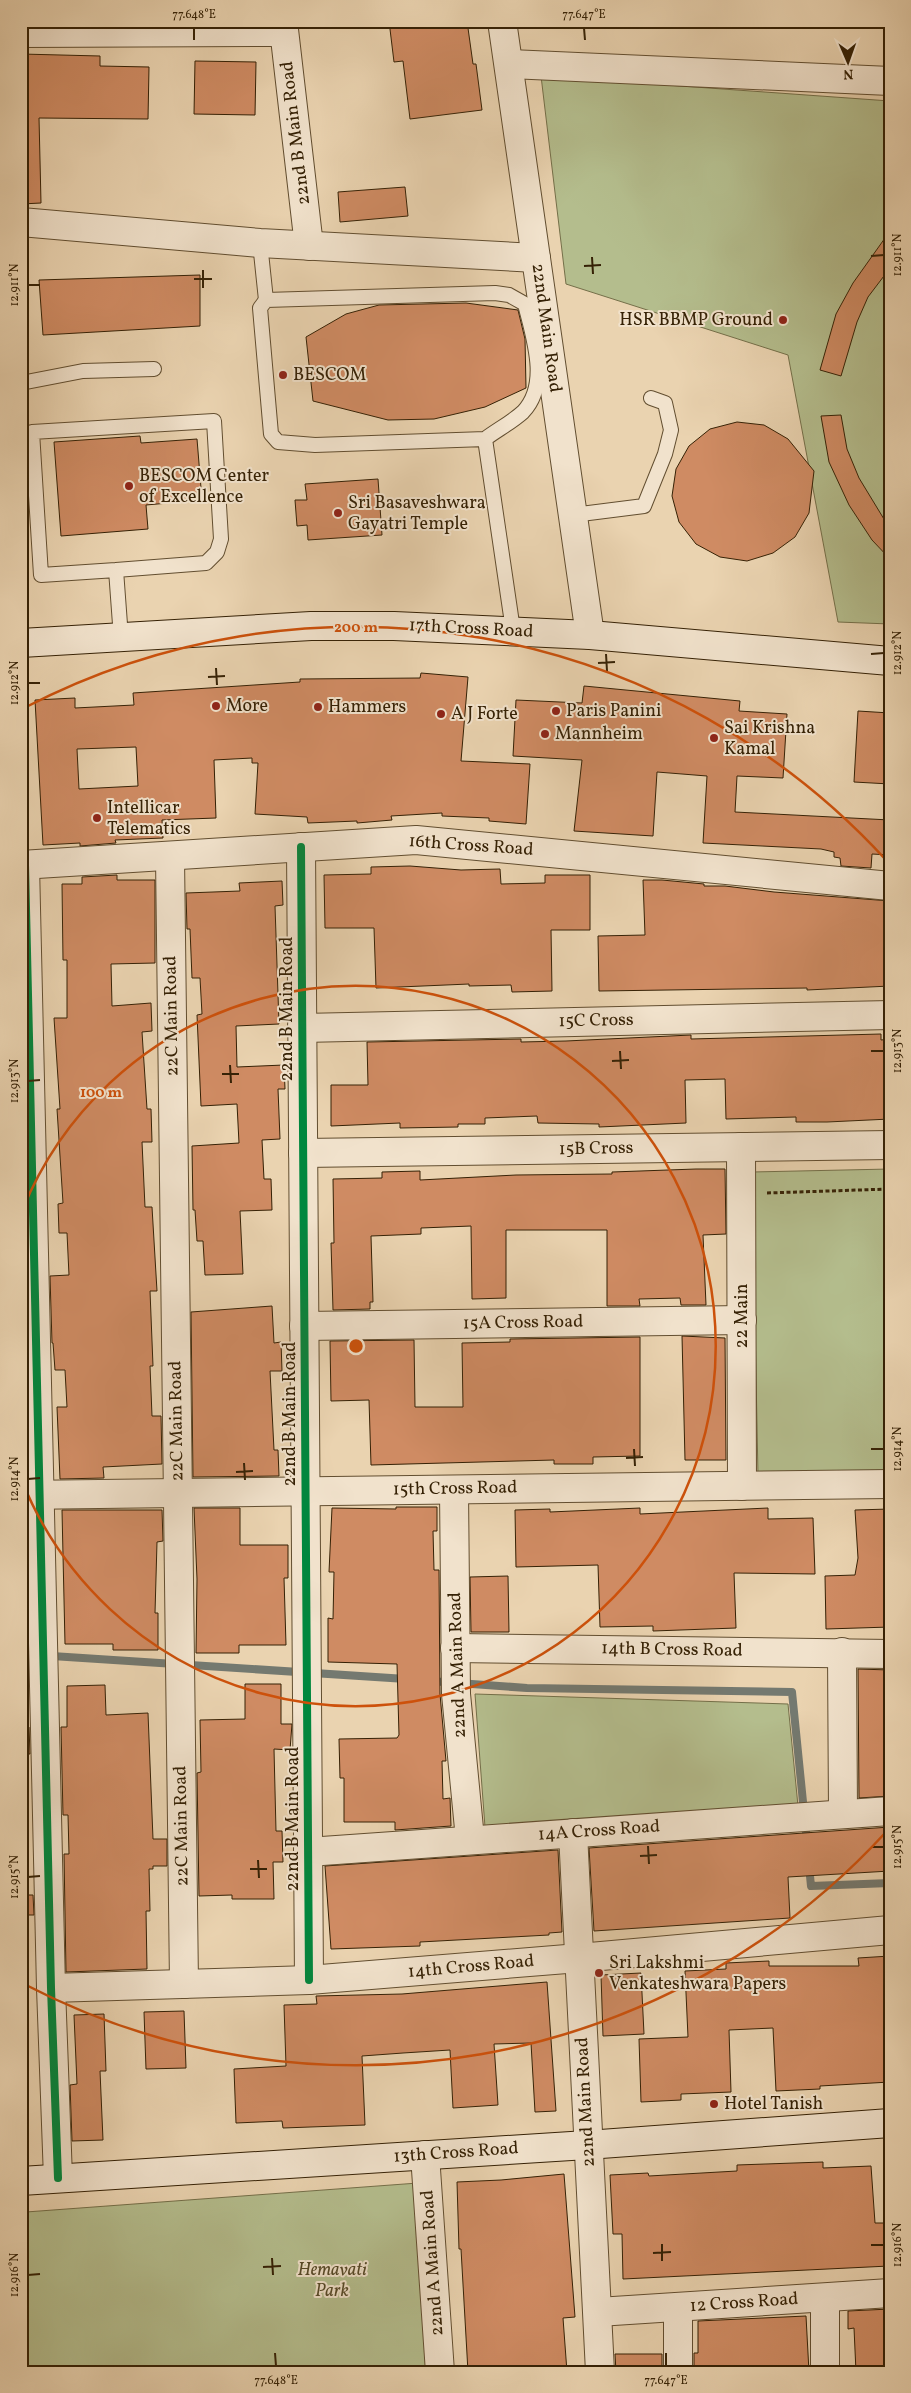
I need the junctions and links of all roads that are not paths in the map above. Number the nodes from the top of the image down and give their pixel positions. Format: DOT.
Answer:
graph roads {
  1 [pos="502,21"];
  2 [pos="140,27"];
  3 [pos="284,27"];
  4 [pos="21,33"];
  5 [pos="510,64"];
  6 [pos="890,81"];
  7 [pos="21,222"];
  8 [pos="260,243"];
  9 [pos="309,246"];
  10 [pos="536,258"];
  11 [pos="266,300"];
  12 [pos="154,368"];
  13 [pos="21,383"];
  14 [pos="651,398"];
  15 [pos="485,438"];
  16 [pos="573,515"];
  17 [pos="116,570"];
  18 [pos="513,630"];
  19 [pos="590,636"];
  20 [pos="121,638"];
  21 [pos="21,643"];
  22 [pos="890,661"];
  23 [pos="301,847"];
  24 [pos="170,857"];
  25 [pos="23,865"];
  26 [pos="890,886"];
  27 [pos="890,1015"];
  28 [pos="302,1028"];
  29 [pos="890,1145"];
  30 [pos="741,1147"];
  31 [pos="303,1153"];
  32 [pos="742,1320"];
  33 [pos="304,1326"];
  34 [pos="890,1484"];
  35 [pos="742,1486"];
  36 [pos="454,1490"];
  37 [pos="305,1492"];
  38 [pos="178,1493"];
  39 [pos="30,1495"];
  40 [pos="455,1648"];
  41 [pos="842,1652"];
  42 [pos="890,1654"];
  43 [pos="890,1811"];
  44 [pos="843,1813"];
  45 [pos="573,1833"];
  46 [pos="470,1839"];
  47 [pos="308,1852"];
  48 [pos="890,1930"];
  49 [pos="579,1958"];
  50 [pos="309,1980"];
  51 [pos="184,1984"];
  52 [pos="51,1988"];
  53 [pos="890,2123"];
  54 [pos="587,2145"];
  55 [pos="425,2155"];
  56 [pos="58,2178"];
  57 [pos="21,2181"];
  58 [pos="890,2293"];
  59 [pos="824,2298"];
  60 [pos="678,2307"];
  61 [pos="598,2312"];
  62 [pos="440,2372"];
  63 [pos="600,2372"];
  64 [pos="678,2372"];
  65 [pos="825,2372"];
  1 -- 5 [label="street, 22nd Main Road"];
  2 -- 3 [label="street"];
  2 -- 4 [label="street"];
  3 -- 9 [label="street, 22nd B Main Road"];
  5 -- 6 [label="street"];
  5 -- 10 [label="street, 22nd Main Road"];
  7 -- 8 [label="street"];
  8 -- 9 [label="street"];
  8 -- 11 [label="lane"];
  9 -- 10 [label="street"];
  10 -- 16 [label="street, 22nd Main Road"];
  11 -- 15 [label="lane"];
  11 -- 15 [label="lane"];
  12 -- 13 [label="lane"];
  14 -- 16 [label="lane"];
  15 -- 18 [label="lane"];
  16 -- 19 [label="street, 22nd Main Road"];
  17 -- 17 [label="lane"];
  17 -- 20 [label="lane"];
  18 -- 19 [label="street, 17th Cross Road"];
  18 -- 20 [label="street, 17th Cross Road"];
  19 -- 22 [label="street, 17th Cross Road"];
  20 -- 21 [label="street, 17th Cross Road"];
  23 -- 24 [label="street, 16th Cross Road"];
  23 -- 26 [label="street, 16th Cross Road"];
  23 -- 28 [label="street, 22nd B Main Road"];
  24 -- 25 [label="street, 16th Cross Road"];
  24 -- 38 [label="street, 22C Main Road"];
  25 -- 39 [label="street"];
  27 -- 28 [label="street, 15C Cross"];
  28 -- 31 [label="street, 22nd B Main Road"];
  29 -- 30 [label="street, 15B Cross"];
  30 -- 31 [label="street, 15B Cross"];
  30 -- 32 [label="street, 22 Main"];
  31 -- 33 [label="street, 22nd B Main Road"];
  32 -- 33 [label="street, 15A Cross Road"];
  32 -- 35 [label="street, 22 Main"];
  33 -- 37 [label="street, 22nd B Main Road"];
  34 -- 35 [label="street, 15th Cross Road"];
  35 -- 36 [label="street, 15th Cross Road"];
  36 -- 37 [label="street, 15th Cross Road"];
  36 -- 40 [label="street, 22nd A Main Road"];
  37 -- 38 [label="street, 15th Cross Road"];
  37 -- 47 [label="street, 22nd B Main Road"];
  38 -- 39 [label="street, 15th Cross Road"];
  38 -- 51 [label="street, 22C Main Road"];
  39 -- 52 [label="street"];
  40 -- 41 [label="street, 14th B Cross Road"];
  40 -- 46 [label="street, 22nd A Main Road"];
  41 -- 42 [label="street, 14th B Cross Road"];
  41 -- 44 [label="street"];
  43 -- 44 [label="street, 14A Cross Road"];
  44 -- 45 [label="street, 14A Cross Road"];
  45 -- 46 [label="street, 14A Cross Road"];
  45 -- 49 [label="street, 22nd Main Road"];
  46 -- 47 [label="street, 14A Cross Road"];
  47 -- 50 [label="street, 22nd B Main Road"];
  48 -- 49 [label="street, 14th Cross Road"];
  49 -- 50 [label="street, 14th Cross Road"];
  49 -- 54 [label="street, 22nd Main Road"];
  50 -- 51 [label="street, 14th Cross Road"];
  51 -- 52 [label="street, 14th Cross Road"];
  52 -- 56 [label="street"];
  53 -- 54 [label="street, 13th Cross Road"];
  54 -- 55 [label="street, 13th Cross Road"];
  54 -- 61 [label="street, 22nd Main Road"];
  55 -- 56 [label="street, 13th Cross Road"];
  55 -- 62 [label="street, 22nd A Main Road"];
  56 -- 57 [label="street, 13th Cross Road"];
  58 -- 59 [label="street, 12 Cross Road"];
  59 -- 60 [label="street, 12 Cross Road"];
  59 -- 65 [label="street"];
  60 -- 61 [label="street, 12 Cross Road"];
  60 -- 64 [label="street"];
  61 -- 63 [label="street, 22nd Main Road"];
}
